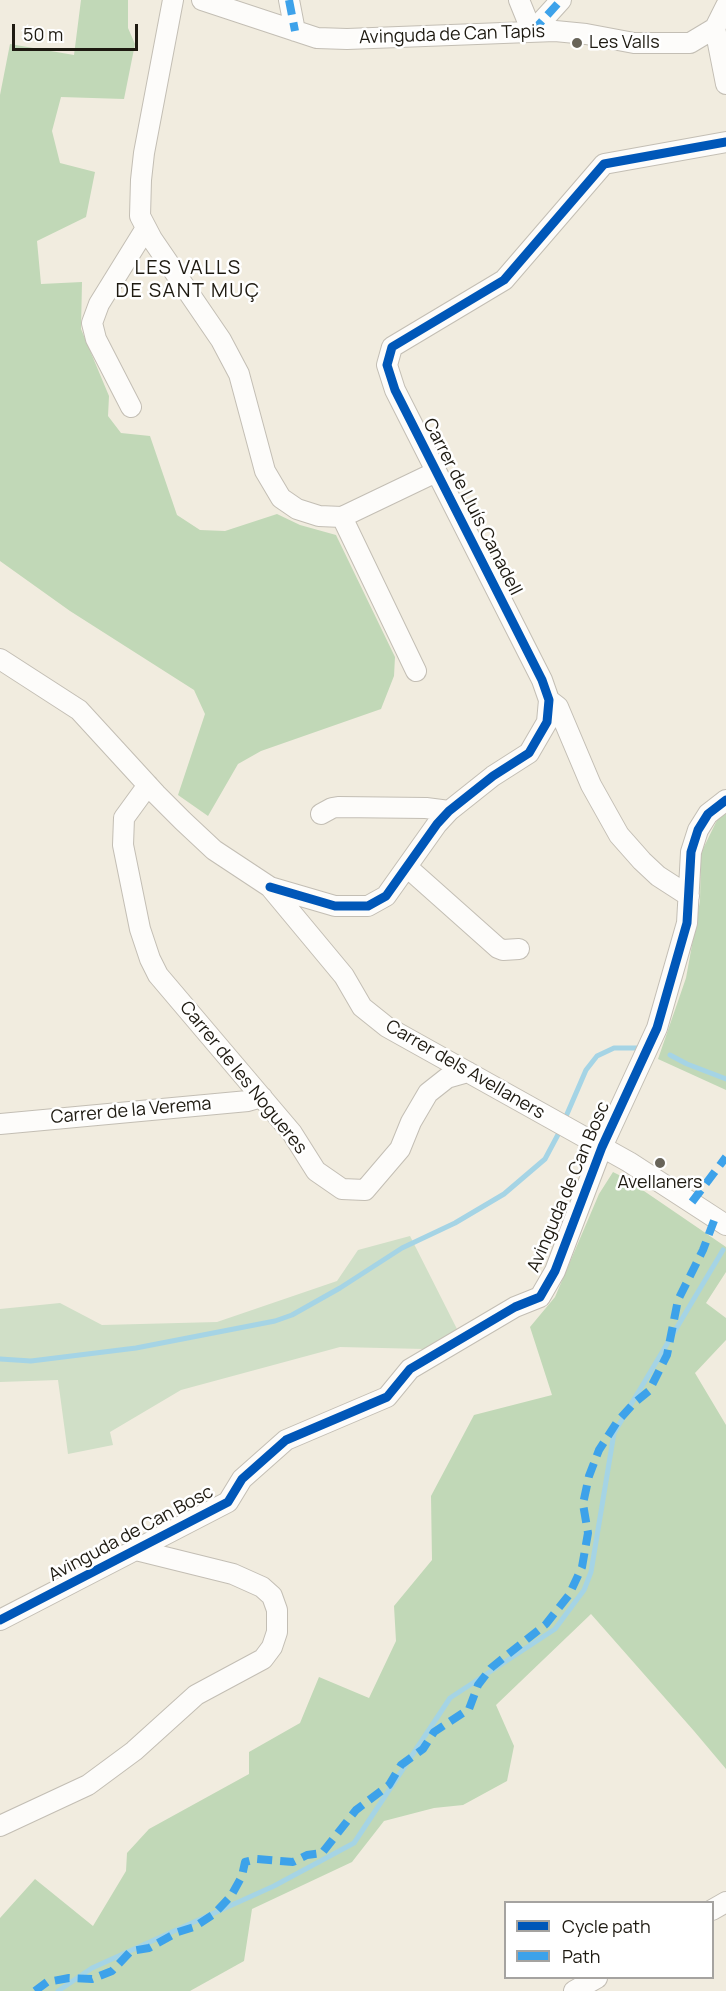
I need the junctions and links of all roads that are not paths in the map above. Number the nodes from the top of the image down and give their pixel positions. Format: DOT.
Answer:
graph roads {
  1 [pos="173,0"];
  2 [pos="202,0"];
  3 [pos="289,0"];
  4 [pos="519,0"];
  5 [pos="561,0"];
  6 [pos="726,6"];
  7 [pos="715,28"];
  8 [pos="296,31"];
  9 [pos="532,32"];
  10 [pos="726,84"];
  11 [pos="726,142"];
  12 [pos="146,228"];
  13 [pos="131,407"];
  14 [pos="436,472"];
  15 [pos="342,517"];
  16 [pos="0,659"];
  17 [pos="416,671"];
  18 [pos="549,700"];
  19 [pos="148,785"];
  20 [pos="726,800"];
  21 [pos="449,811"];
  22 [pos="321,814"];
  23 [pos="407,867"];
  24 [pos="270,887"];
  25 [pos="689,896"];
  26 [pos="519,950"];
  27 [pos="468,1072"];
  28 [pos="262,1097"];
  29 [pos="0,1124"];
  30 [pos="602,1147"];
  31 [pos="726,1225"];
  32 [pos="136,1550"];
  33 [pos="0,1620"];
  34 [pos="0,1826"];
  35 [pos="594,1979"];
  36 [pos="574,1991"];
  1 -- 12 [label="street"];
  2 -- 8 [label="street, Avinguda de Can Tapis"];
  3 -- 8 [label="street"];
  4 -- 9 [label="street"];
  5 -- 9 [label="street"];
  6 -- 7 [label="street"];
  7 -- 9 [label="street, Avinguda de Can Tapis"];
  7 -- 10 [label="street"];
  8 -- 9 [label="street, Avinguda de Can Tapis"];
  11 -- 14 [label="street, Carrer de Lluís Canadell"];
  12 -- 13 [label="street"];
  12 -- 15 [label="street"];
  14 -- 15 [label="street"];
  14 -- 18 [label="street, Carrer de Lluís Canadell"];
  15 -- 17 [label="street"];
  16 -- 19 [label="street, Carrer dels Avellaners"];
  18 -- 21 [label="street"];
  18 -- 25 [label="street, Carrer de Lluís Canadell"];
  19 -- 24 [label="street, Carrer dels Avellaners"];
  19 -- 28 [label="street, Carrer de les Nogueres"];
  20 -- 25 [label="street, Avinguda de Can Bosc"];
  21 -- 22 [label="street"];
  21 -- 23 [label="street"];
  23 -- 24 [label="street"];
  23 -- 26 [label="street"];
  24 -- 27 [label="street, Carrer dels Avellaners"];
  25 -- 30 [label="street, Avinguda de Can Bosc"];
  27 -- 28 [label="street, Carrer de les Nogueres"];
  27 -- 30 [label="street, Carrer dels Avellaners"];
  28 -- 29 [label="street, Carrer de la Verema"];
  30 -- 31 [label="street, Carrer dels Avellaners"];
  30 -- 32 [label="street, Avinguda de Can Bosc"];
  32 -- 33 [label="street, Avinguda de Can Bosc"];
  32 -- 34 [label="street"];
  35 -- 36 [label="street"];
}
